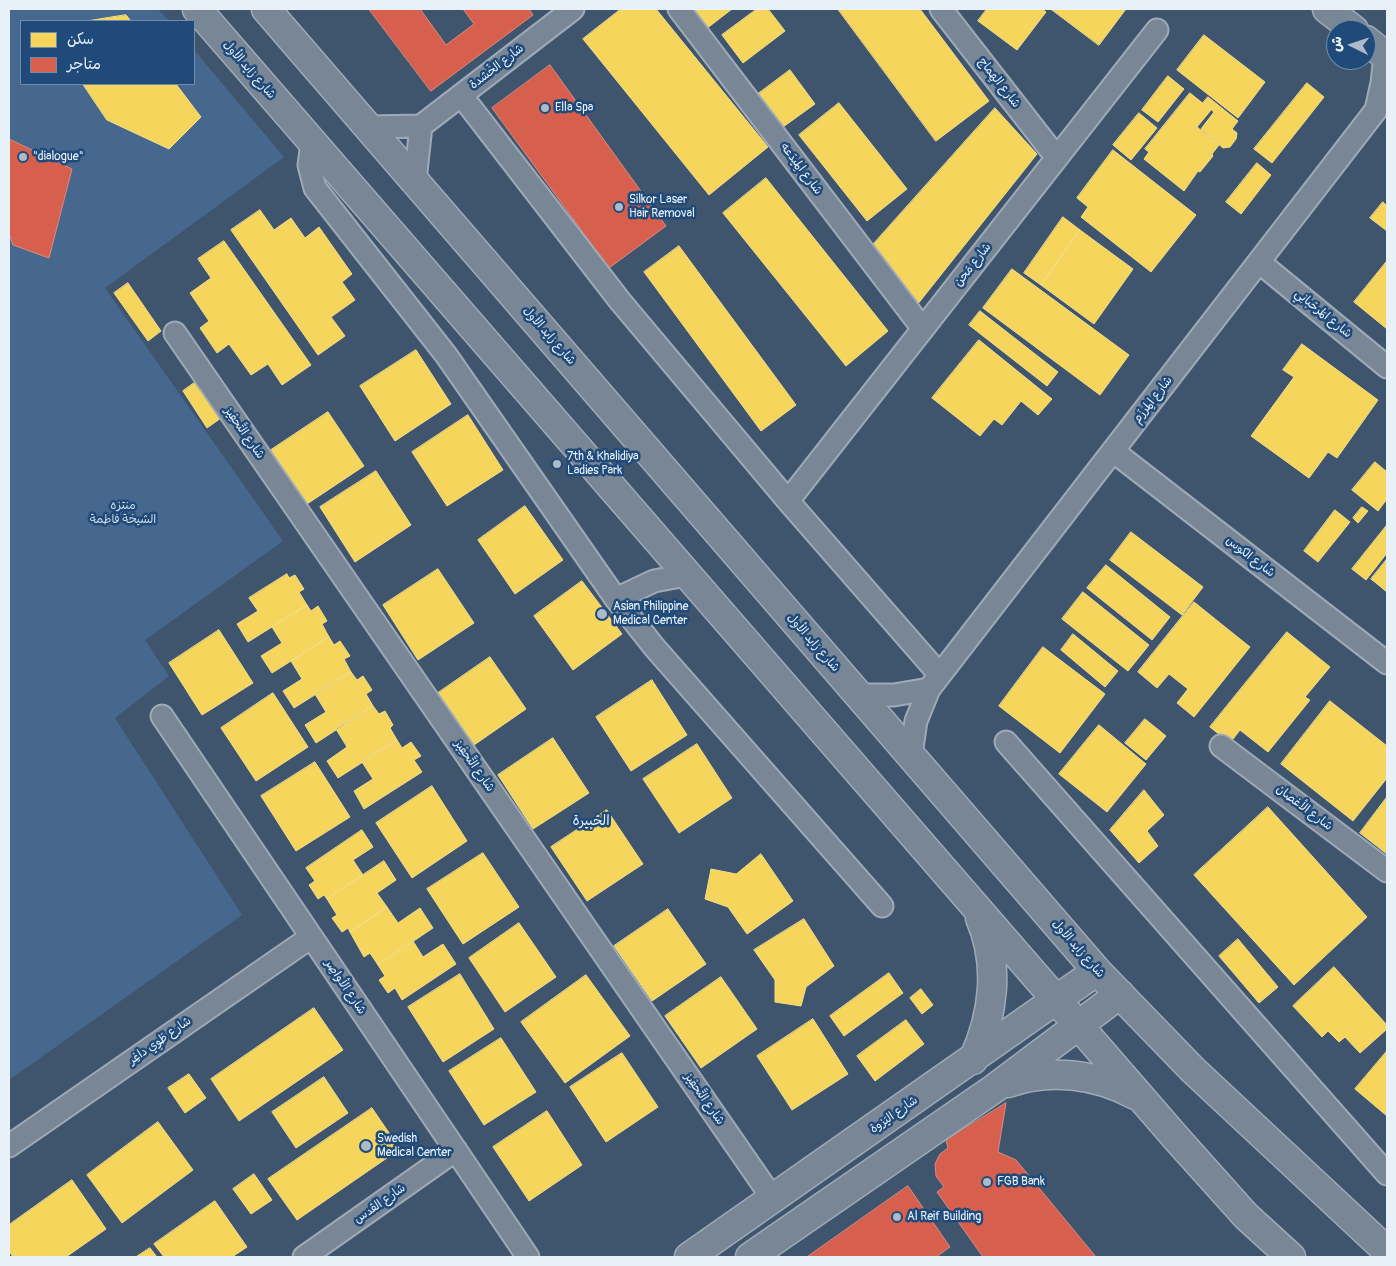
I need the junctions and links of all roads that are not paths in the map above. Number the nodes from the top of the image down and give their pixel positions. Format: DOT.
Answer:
graph roads {
  1 [pos="197,9"];
  2 [pos="266,9"];
  3 [pos="679,9"];
  4 [pos="941,9"];
  5 [pos="1327,9"];
  6 [pos="565,11"];
  7 [pos="1341,20"];
  8 [pos="1157,30"];
  9 [pos="1379,50"];
  10 [pos="461,95"];
  11 [pos="1382,107"];
  12 [pos="421,126"];
  13 [pos="368,127"];
  14 [pos="312,143"];
  15 [pos="1057,158"];
  16 [pos="414,181"];
  17 [pos="1259,262"];
  18 [pos="923,329"];
  19 [pos="175,333"];
  20 [pos="1387,367"];
  21 [pos="1113,451"];
  22 [pos="788,501"];
  23 [pos="686,575"];
  24 [pos="616,599"];
  25 [pos="1387,663"];
  26 [pos="934,682"];
  27 [pos="859,696"];
  28 [pos="162,716"];
  29 [pos="1006,742"];
  30 [pos="1221,746"];
  31 [pos="911,755"];
  32 [pos="1387,871"];
  33 [pos="882,906"];
  34 [pos="975,907"];
  35 [pos="311,936"];
  36 [pos="1097,971"];
  37 [pos="1120,994"];
  38 [pos="1056,1001"];
  39 [pos="1078,1026"];
  40 [pos="973,1060"];
  41 [pos="995,1088"];
  42 [pos="1148,1103"];
  43 [pos="9,1146"];
  44 [pos="456,1150"];
  45 [pos="1387,1174"];
  46 [pos="773,1199"];
  47 [pos="1387,1251"];
  48 [pos="304,1257"];
  49 [pos="528,1257"];
  50 [pos="689,1257"];
  51 [pos="750,1257"];
  52 [pos="1291,1257"];
  1 -- 14 [label="main road, شارع زايد الأول"];
  2 -- 13 [label="main road, شارع زايد الأول"];
  3 -- 18 [label="street, شارع المِيدَعه"];
  4 -- 15 [label="street, شارع الهِماج"];
  5 -- 7 [label="main road"];
  6 -- 10 [label="street, شارع الخَشدة"];
  8 -- 15 [label="street, شارع مَحن"];
  9 -- 11 [label="street, شارع المِرزَم"];
  10 -- 12 [label="street, شارع الخَشدة"];
  10 -- 22 [label="street"];
  11 -- 17 [label="street, شارع المِرزَم"];
  12 -- 13 [label="street"];
  12 -- 16 [label="street"];
  13 -- 16 [label="main road, شارع زايد الأول"];
  14 -- 23 [label="main road, شارع زايد الأول"];
  14 -- 24 [label="street"];
  15 -- 18 [label="street, شارع مَحن"];
  16 -- 27 [label="main road, شارع زايد الأول"];
  17 -- 20 [label="street, شارع المَرحَبانِي"];
  17 -- 21 [label="street, شارع المِرزَم"];
  18 -- 22 [label="street, شارع مَحن"];
  19 -- 46 [label="street, شارع التَّحفِيز"];
  21 -- 25 [label="street, شارع الكوس"];
  21 -- 26 [label="street, شارع المِرزَم"];
  22 -- 26 [label="street"];
  23 -- 24 [label="street"];
  23 -- 34 [label="main road, شارع زايد الأول"];
  24 -- 33 [label="street"];
  26 -- 27 [label="street"];
  26 -- 31 [label="street, شارع المِرزَم"];
  27 -- 31 [label="main road, شارع زايد الأول"];
  28 -- 35 [label="street, شارع الأواصِر"];
  29 -- 45 [label="street"];
  30 -- 32 [label="street, شارع الأغصان"];
  31 -- 36 [label="main road, شارع زايد الأول"];
  34 -- 38 [label="main road, شارع زايد الأول"];
  34 -- 40 [label="main road"];
  35 -- 43 [label="street, شارع طَوِي داغِر"];
  35 -- 44 [label="street, شارع الأواصِر"];
  36 -- 37 [label="main road, شارع زايد الأول"];
  36 -- 38 [label="main road, شارع اليَزوة"];
  37 -- 39 [label="main road"];
  37 -- 47 [label="main road, شارع زايد الأول"];
  38 -- 39 [label="main road, شارع زايد الأول"];
  38 -- 40 [label="main road, شارع اليَزوة"];
  39 -- 41 [label="main road"];
  39 -- 42 [label="main road, شارع زايد الأول"];
  40 -- 46 [label="main road, شارع اليَزوة"];
  41 -- 42 [label="main road"];
  41 -- 51 [label="main road"];
  42 -- 52 [label="main road, شارع زايد الأول"];
  44 -- 48 [label="street, شارع القدس"];
  44 -- 49 [label="street, شارع الأواصِر"];
  46 -- 50 [label="main road, شارع اليَزوة"];
}
